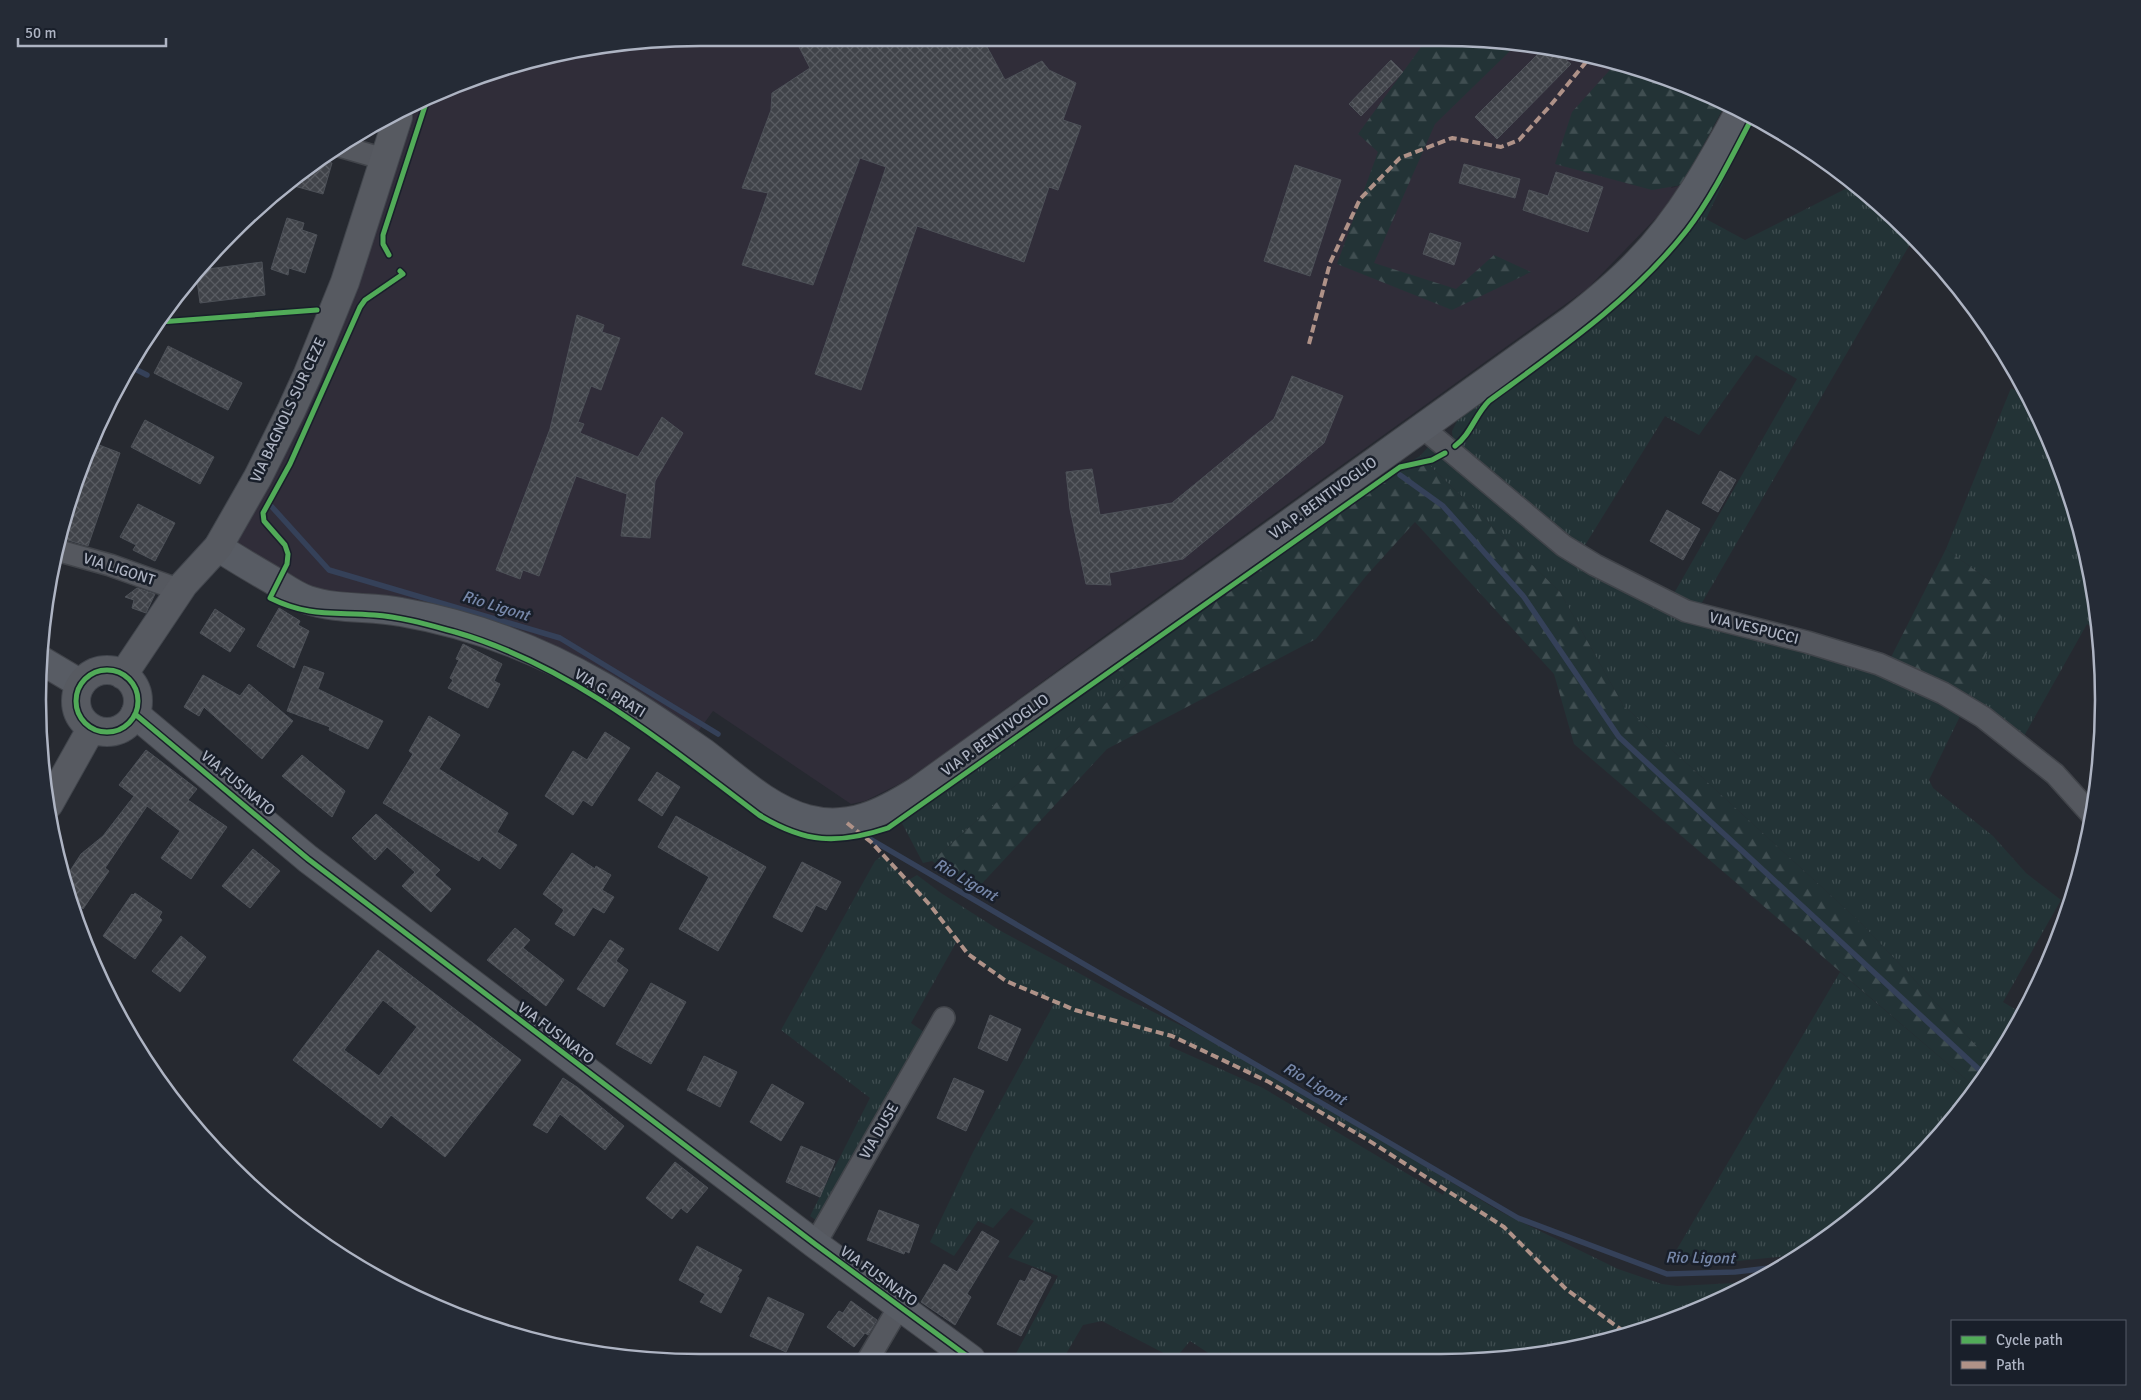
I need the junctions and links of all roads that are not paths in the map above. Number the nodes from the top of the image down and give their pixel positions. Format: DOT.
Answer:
graph roads {
  1 [pos="1736,117"];
  2 [pos="396,122"];
  3 [pos="349,149"];
  4 [pos="384,159"];
  5 [pos="1422,427"];
  6 [pos="218,547"];
  7 [pos="64,552"];
  8 [pos="180,590"];
  9 [pos="48,665"];
  10 [pos="123,675"];
  11 [pos="81,684"];
  12 [pos="135,714"];
  13 [pos="91,728"];
  14 [pos="54,796"];
  15 [pos="2085,808"];
  16 [pos="847,823"];
  17 [pos="944,1018"];
  18 [pos="815,1244"];
  19 [pos="899,1307"];
  20 [pos="871,1354"];
  21 [pos="965,1354"];
  1 -- 5 [label="street, VIA P. BENTIVOGLIO"];
  2 -- 4 [label="main road, VIA BAGNOLS SUR CEZE"];
  3 -- 4 [label="street"];
  4 -- 6 [label="main road, VIA BAGNOLS SUR CEZE"];
  5 -- 15 [label="street, VIA VESPUCCI"];
  5 -- 16 [label="street, VIA P. BENTIVOGLIO"];
  6 -- 8 [label="main road, VIA BAGNOLS SUR CEZE"];
  6 -- 16 [label="street, VIA G. PRATI"];
  7 -- 8 [label="street, VIA LIGONT"];
  8 -- 10 [label="main road, VIA BAGNOLS SUR CEZE"];
  9 -- 11 [label="street"];
  10 -- 11 [label="main road"];
  10 -- 12 [label="main road"];
  11 -- 13 [label="main road"];
  12 -- 13 [label="main road"];
  12 -- 18 [label="street, VIA FUSINATO"];
  13 -- 14 [label="main road"];
  17 -- 18 [label="street, VIA DUSE"];
  18 -- 19 [label="street, VIA FUSINATO"];
  19 -- 20 [label="street"];
  19 -- 21 [label="street, VIA FUSINATO"];
}
